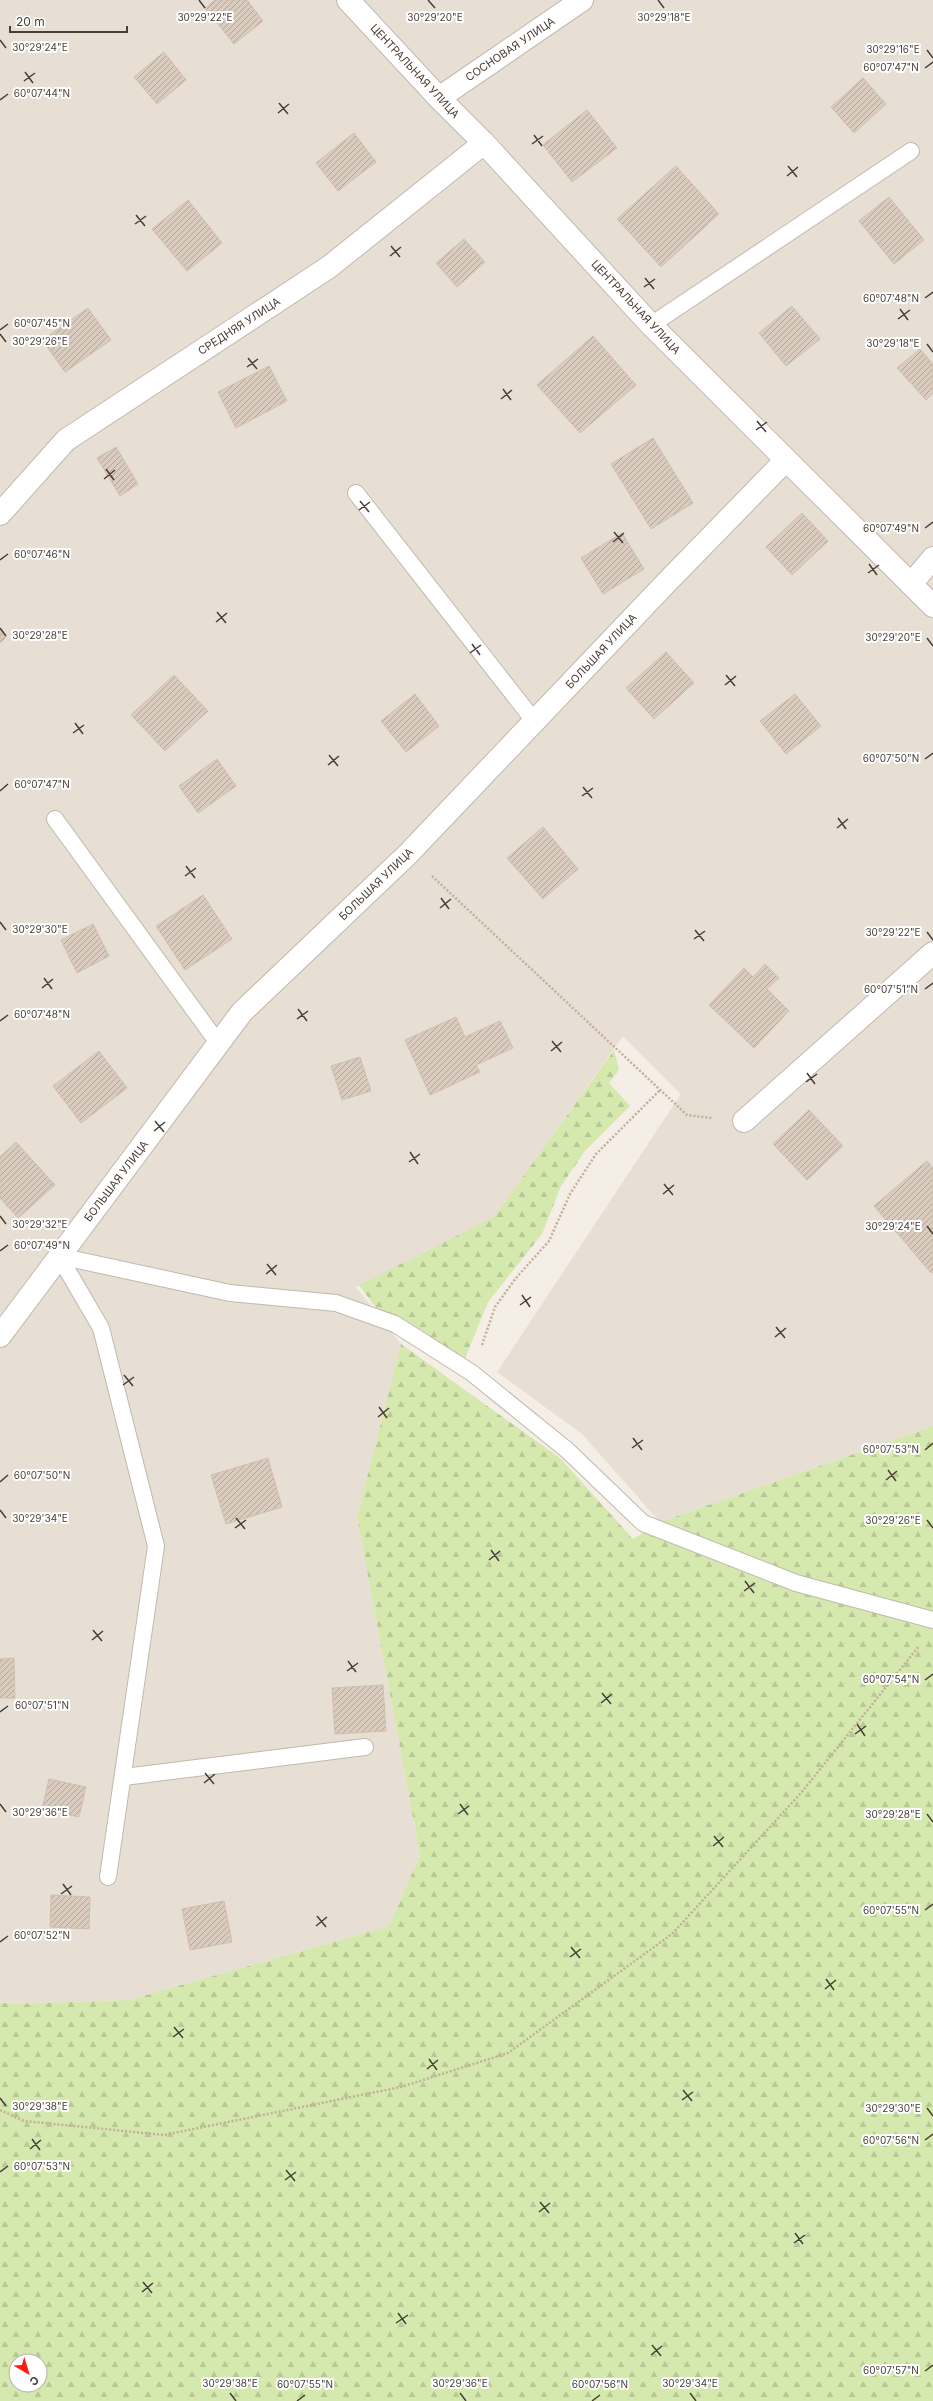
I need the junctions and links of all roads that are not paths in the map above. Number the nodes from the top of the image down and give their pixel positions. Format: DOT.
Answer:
graph roads {
  1 [pos="348,0"];
  2 [pos="582,0"];
  3 [pos="439,98"];
  4 [pos="484,143"];
  5 [pos="911,151"];
  6 [pos="651,325"];
  7 [pos="786,460"];
  8 [pos="356,493"];
  9 [pos="0,514"];
  10 [pos="933,558"];
  11 [pos="911,584"];
  12 [pos="933,606"];
  13 [pos="535,722"];
  14 [pos="55,819"];
  15 [pos="933,953"];
  16 [pos="218,1044"];
  17 [pos="744,1121"];
  18 [pos="59,1256"];
  19 [pos="0,1336"];
  20 [pos="933,1620"];
  21 [pos="365,1747"];
  22 [pos="124,1777"];
  23 [pos="108,1877"];
  1 -- 3 [label="street, ЦЕНТРАЛЬНАЯ УЛИЦА"];
  2 -- 3 [label="street, СОСНОВАЯ УЛИЦА"];
  3 -- 4 [label="street, ЦЕНТРАЛЬНАЯ УЛИЦА"];
  4 -- 6 [label="street, ЦЕНТРАЛЬНАЯ УЛИЦА"];
  4 -- 9 [label="street, СРЕДНЯЯ УЛИЦА"];
  5 -- 6 [label="lane"];
  6 -- 7 [label="street, ЦЕНТРАЛЬНАЯ УЛИЦА"];
  7 -- 11 [label="street, ЦЕНТРАЛЬНАЯ УЛИЦА"];
  7 -- 13 [label="street, БОЛЬШАЯ УЛИЦА"];
  8 -- 13 [label="lane"];
  10 -- 11 [label="street"];
  11 -- 12 [label="street, ЦЕНТРАЛЬНАЯ УЛИЦА"];
  13 -- 16 [label="street, БОЛЬШАЯ УЛИЦА"];
  14 -- 16 [label="lane"];
  15 -- 17 [label="street"];
  16 -- 18 [label="street, БОЛЬШАЯ УЛИЦА"];
  18 -- 19 [label="street, БОЛЬШАЯ УЛИЦА"];
  18 -- 20 [label="lane"];
  18 -- 22 [label="lane"];
  21 -- 22 [label="lane"];
  22 -- 23 [label="lane"];
}
